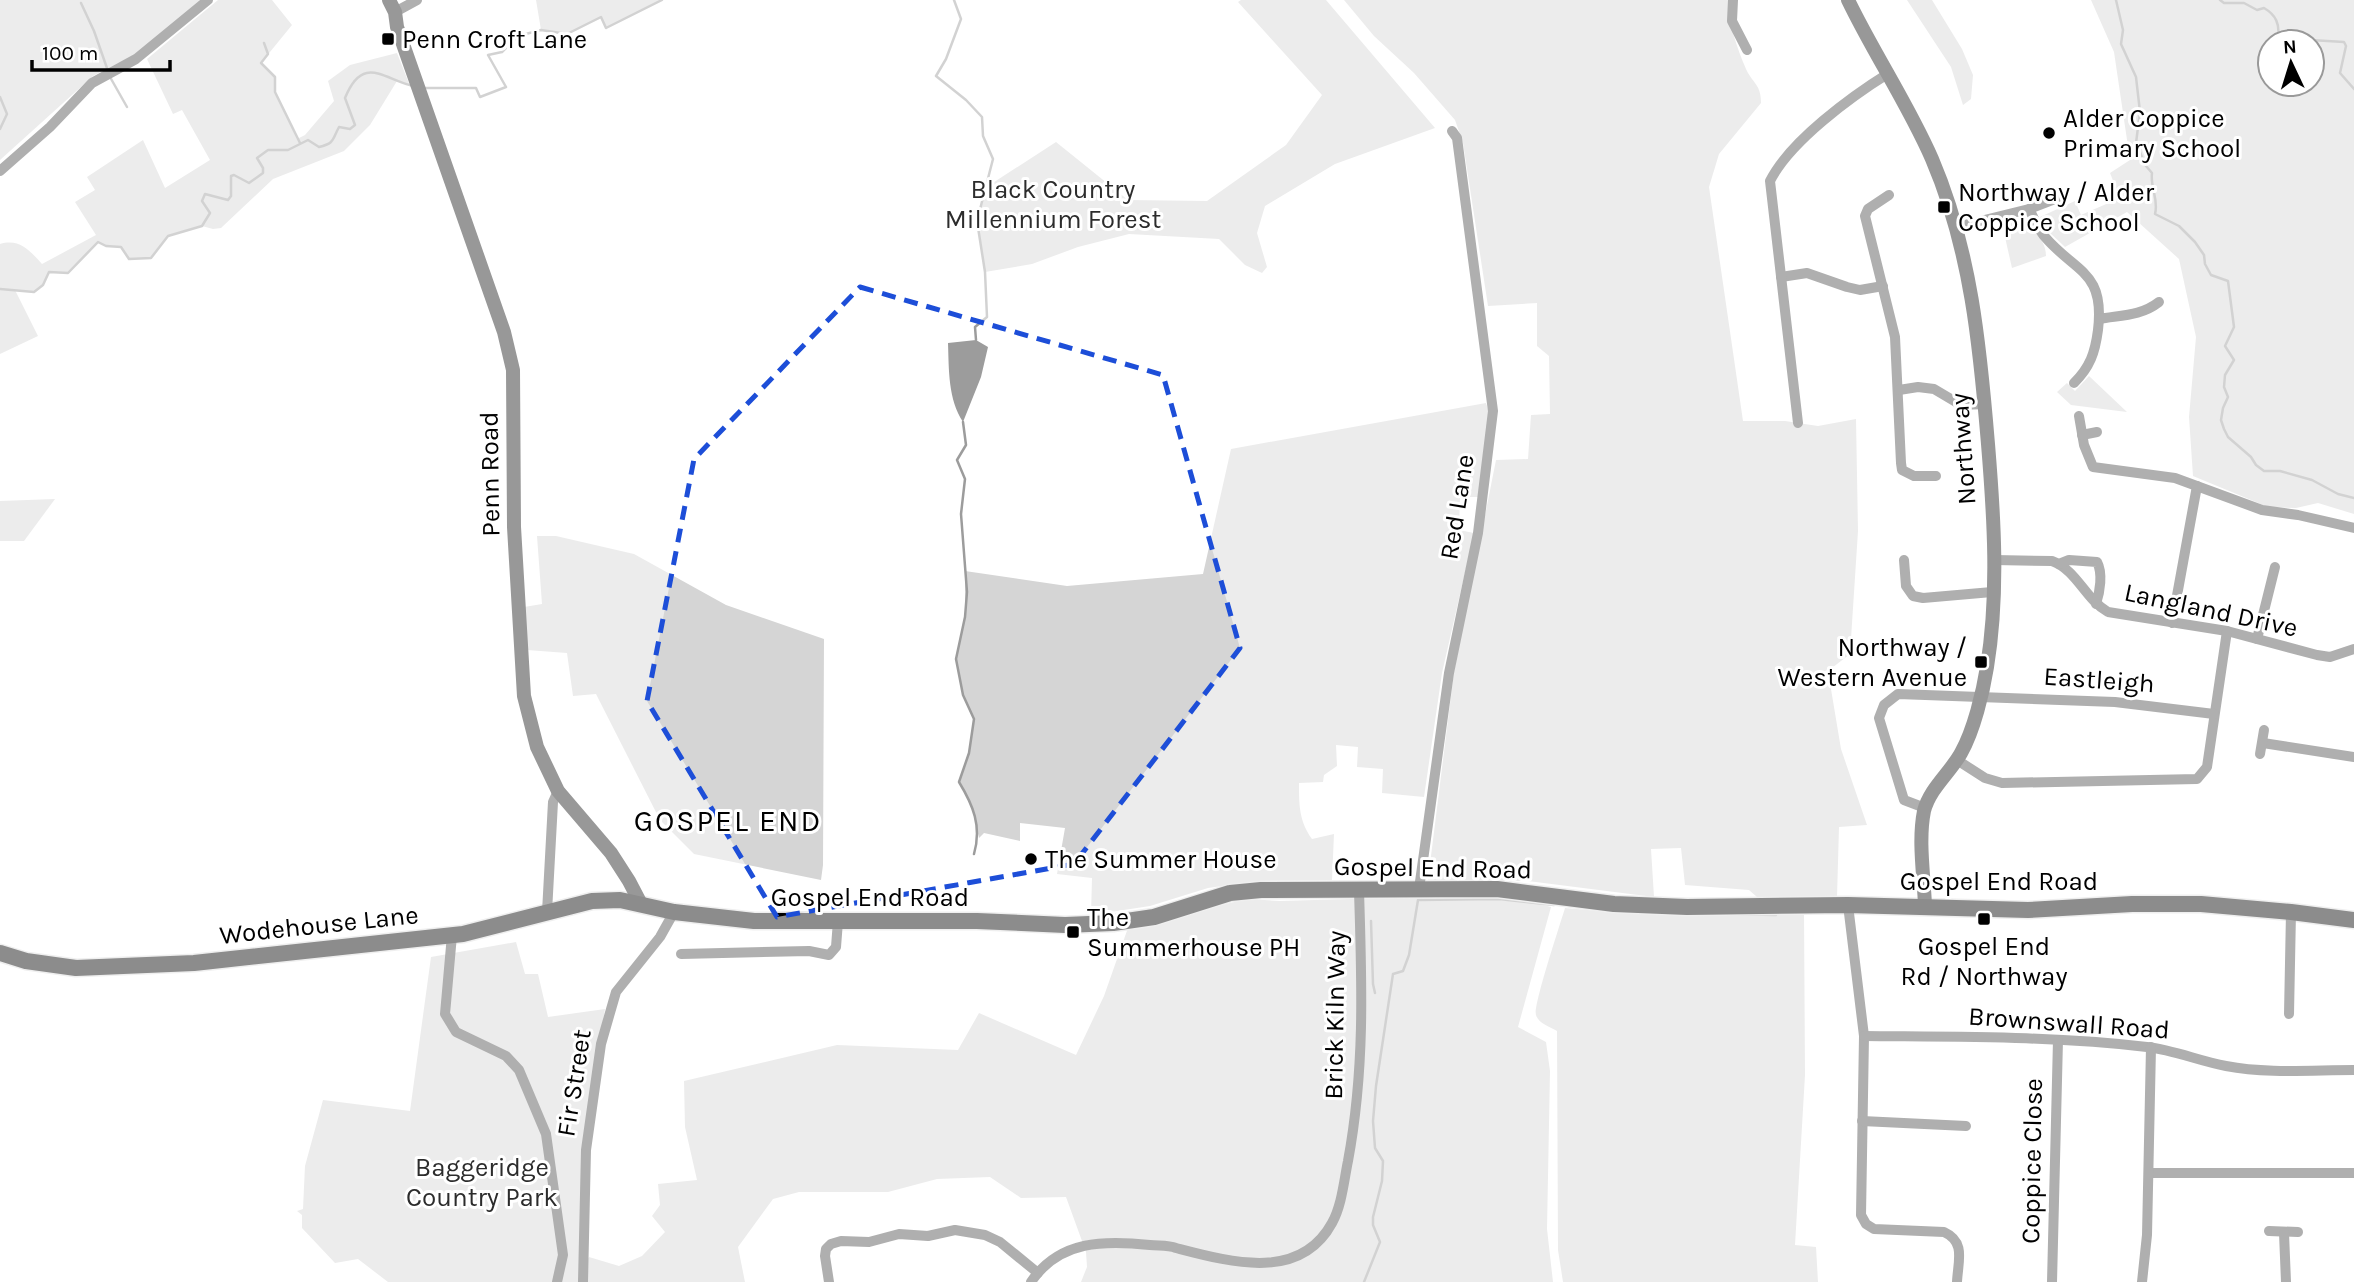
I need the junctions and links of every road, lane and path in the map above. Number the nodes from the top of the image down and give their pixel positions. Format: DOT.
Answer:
graph roads {
  1 [pos="208,0"];
  2 [pos="416,0"];
  3 [pos="1733,0"];
  4 [pos="1848,0"];
  5 [pos="394,13"];
  6 [pos="1747,50"];
  7 [pos="1889,73"];
  8 [pos="1452,131"];
  9 [pos="0,171"];
  10 [pos="1889,195"];
  11 [pos="2060,197"];
  12 [pos="2029,209"];
  13 [pos="1956,227"];
  14 [pos="1781,277"];
  15 [pos="1884,286"];
  16 [pos="2159,302"];
  17 [pos="2099,319"];
  18 [pos="2088,369"];
  19 [pos="2097,377"];
  20 [pos="2074,383"];
  21 [pos="1899,390"];
  22 [pos="1985,404"];
  23 [pos="2079,415"];
  24 [pos="1798,423"];
  25 [pos="2097,432"];
  26 [pos="2082,435"];
  27 [pos="1936,476"];
  28 [pos="2197,485"];
  29 [pos="2354,528"];
  30 [pos="1994,560"];
  31 [pos="1904,561"];
  32 [pos="2059,564"];
  33 [pos="2274,567"];
  34 [pos="1992,592"];
  35 [pos="2096,604"];
  36 [pos="2172,624"];
  37 [pos="2227,631"];
  38 [pos="2257,639"];
  39 [pos="2354,648"];
  40 [pos="1980,696"];
  41 [pos="2214,713"];
  42 [pos="2264,730"];
  43 [pos="2354,757"];
  44 [pos="1956,760"];
  45 [pos="558,791"];
  46 [pos="1925,808"];
  47 [pos="1419,890"];
  48 [pos="1359,891"];
  49 [pos="641,904"];
  50 [pos="1848,905"];
  51 [pos="1925,906"];
  52 [pos="547,912"];
  53 [pos="674,912"];
  54 [pos="2291,912"];
  55 [pos="2354,920"];
  56 [pos="838,921"];
  57 [pos="452,935"];
  58 [pos="0,953"];
  59 [pos="681,954"];
  60 [pos="2289,1014"];
  61 [pos="1864,1036"];
  62 [pos="2058,1040"];
  63 [pos="2151,1047"];
  64 [pos="2354,1070"];
  65 [pos="1862,1121"];
  66 [pos="1966,1126"];
  67 [pos="2149,1173"];
  68 [pos="2354,1173"];
  69 [pos="2269,1231"];
  70 [pos="2298,1232"];
  71 [pos="2284,1233"];
  72 [pos="1034,1277"];
  73 [pos="556,1282"];
  74 [pos="583,1282"];
  75 [pos="829,1282"];
  76 [pos="1957,1282"];
  77 [pos="2052,1282"];
  78 [pos="2142,1282"];
  79 [pos="2286,1282"];
  1 -- 9 [label="street"];
  2 -- 5 [label="street"];
  3 -- 6 [label="street"];
  4 -- 7 [label="street, Northway"];
  5 -- 45 [label="street, Penn Road"];
  7 -- 13 [label="street, Northway"];
  7 -- 14 [label="street"];
  8 -- 47 [label="street, Red Lane"];
  10 -- 15 [label="street"];
  11 -- 12 [label="street"];
  12 -- 13 [label="street"];
  12 -- 17 [label="street"];
  13 -- 22 [label="street, Northway"];
  14 -- 15 [label="street"];
  14 -- 24 [label="street"];
  15 -- 21 [label="street"];
  16 -- 17 [label="street"];
  17 -- 18 [label="street"];
  18 -- 19 [label="street"];
  18 -- 20 [label="street"];
  21 -- 22 [label="street"];
  21 -- 27 [label="street"];
  22 -- 30 [label="street, Northway"];
  23 -- 26 [label="street"];
  25 -- 26 [label="street"];
  26 -- 28 [label="street"];
  28 -- 29 [label="street"];
  28 -- 36 [label="street"];
  30 -- 32 [label="street"];
  30 -- 34 [label="street, Northway"];
  31 -- 34 [label="street"];
  32 -- 35 [label="street, Langland Drive"];
  32 -- 35 [label="street"];
  33 -- 38 [label="street"];
  34 -- 40 [label="street, Northway"];
  35 -- 36 [label="street, Langland Drive"];
  36 -- 37 [label="street, Langland Drive"];
  37 -- 38 [label="street, Langland Drive"];
  37 -- 41 [label="street"];
  38 -- 39 [label="street, Langland Drive"];
  40 -- 41 [label="street, Eastleigh"];
  40 -- 44 [label="street, Northway"];
  40 -- 46 [label="street, Eastleigh"];
  41 -- 44 [label="street"];
  42 -- 43 [label="street"];
  44 -- 46 [label="street, Northway"];
  45 -- 49 [label="street, Penn Road"];
  45 -- 52 [label="street"];
  46 -- 51 [label="street, Northway"];
  47 -- 48 [label="main road, Gospel End Road"];
  47 -- 50 [label="main road, Gospel End Road"];
  48 -- 56 [label="main road, Gospel End Road"];
  48 -- 72 [label="street, Brick Kiln Way"];
  49 -- 52 [label="main road, Wodehouse Lane"];
  49 -- 53 [label="main road, Gospel End Road"];
  50 -- 51 [label="main road, Gospel End Road"];
  50 -- 61 [label="street"];
  51 -- 54 [label="main road, Gospel End Road"];
  52 -- 57 [label="main road, Wodehouse Lane"];
  53 -- 56 [label="main road, Gospel End Road"];
  53 -- 74 [label="street, Fir Street"];
  54 -- 55 [label="main road, Gospel End Road"];
  54 -- 60 [label="street"];
  56 -- 59 [label="street"];
  57 -- 58 [label="main road, Wodehouse Lane"];
  57 -- 73 [label="street"];
  61 -- 62 [label="street, Brownswall Road"];
  61 -- 65 [label="street"];
  62 -- 63 [label="street, Brownswall Road"];
  62 -- 77 [label="street, Coppice Close"];
  63 -- 64 [label="street, Brownswall Road"];
  63 -- 67 [label="street"];
  65 -- 66 [label="street"];
  65 -- 76 [label="street"];
  67 -- 68 [label="street"];
  67 -- 78 [label="street"];
  69 -- 71 [label="street"];
  70 -- 71 [label="street"];
  71 -- 79 [label="street"];
  72 -- 75 [label="street"];
}
